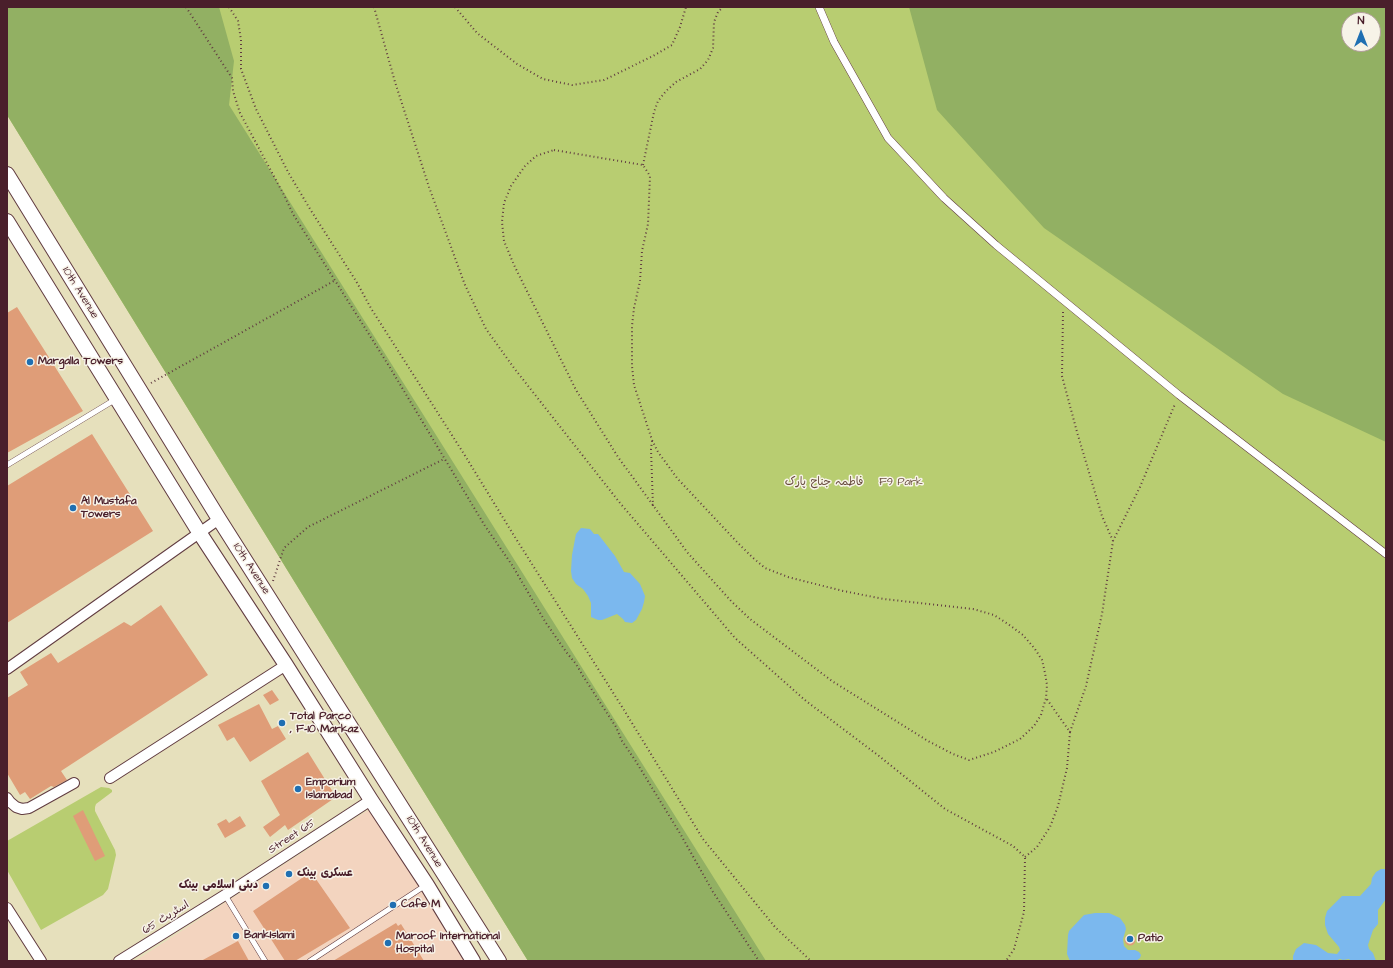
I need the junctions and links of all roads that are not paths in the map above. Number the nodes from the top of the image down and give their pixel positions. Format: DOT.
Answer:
graph roads {
  1 [pos="819,7"];
  2 [pos="7,174"];
  3 [pos="7,221"];
  4 [pos="116,399"];
  5 [pos="7,465"];
  6 [pos="219,519"];
  7 [pos="199,532"];
  8 [pos="1386,554"];
  9 [pos="286,665"];
  10 [pos="7,669"];
  11 [pos="110,778"];
  12 [pos="74,783"];
  13 [pos="7,798"];
  14 [pos="372,800"];
  15 [pos="427,885"];
  16 [pos="225,895"];
  17 [pos="7,908"];
  18 [pos="475,923"];
  19 [pos="457,935"];
  20 [pos="41,961"];
  21 [pos="119,961"];
  22 [pos="265,961"];
  23 [pos="310,961"];
  24 [pos="473,961"];
  25 [pos="499,961"];
  1 -- 8 [label="street"];
  2 -- 6 [label="main road, 10th Avenue"];
  3 -- 4 [label="main road, 10th Avenue"];
  4 -- 5 [label="lane"];
  4 -- 7 [label="main road, 10th Avenue"];
  6 -- 7 [label="street"];
  6 -- 18 [label="main road, 10th Avenue"];
  7 -- 9 [label="main road, 10th Avenue"];
  7 -- 10 [label="street"];
  9 -- 11 [label="street"];
  9 -- 14 [label="main road, 10th Avenue"];
  12 -- 13 [label="street"];
  14 -- 15 [label="main road, 10th Avenue"];
  14 -- 16 [label="street, Street 65"];
  15 -- 19 [label="main road, 10th Avenue"];
  15 -- 23 [label="lane"];
  16 -- 21 [label="street, اسٹریٹ 65"];
  16 -- 22 [label="lane"];
  17 -- 20 [label="street"];
  18 -- 19 [label="main road"];
  18 -- 25 [label="main road, 10th Avenue"];
  19 -- 24 [label="main road, 10th Avenue"];
}
